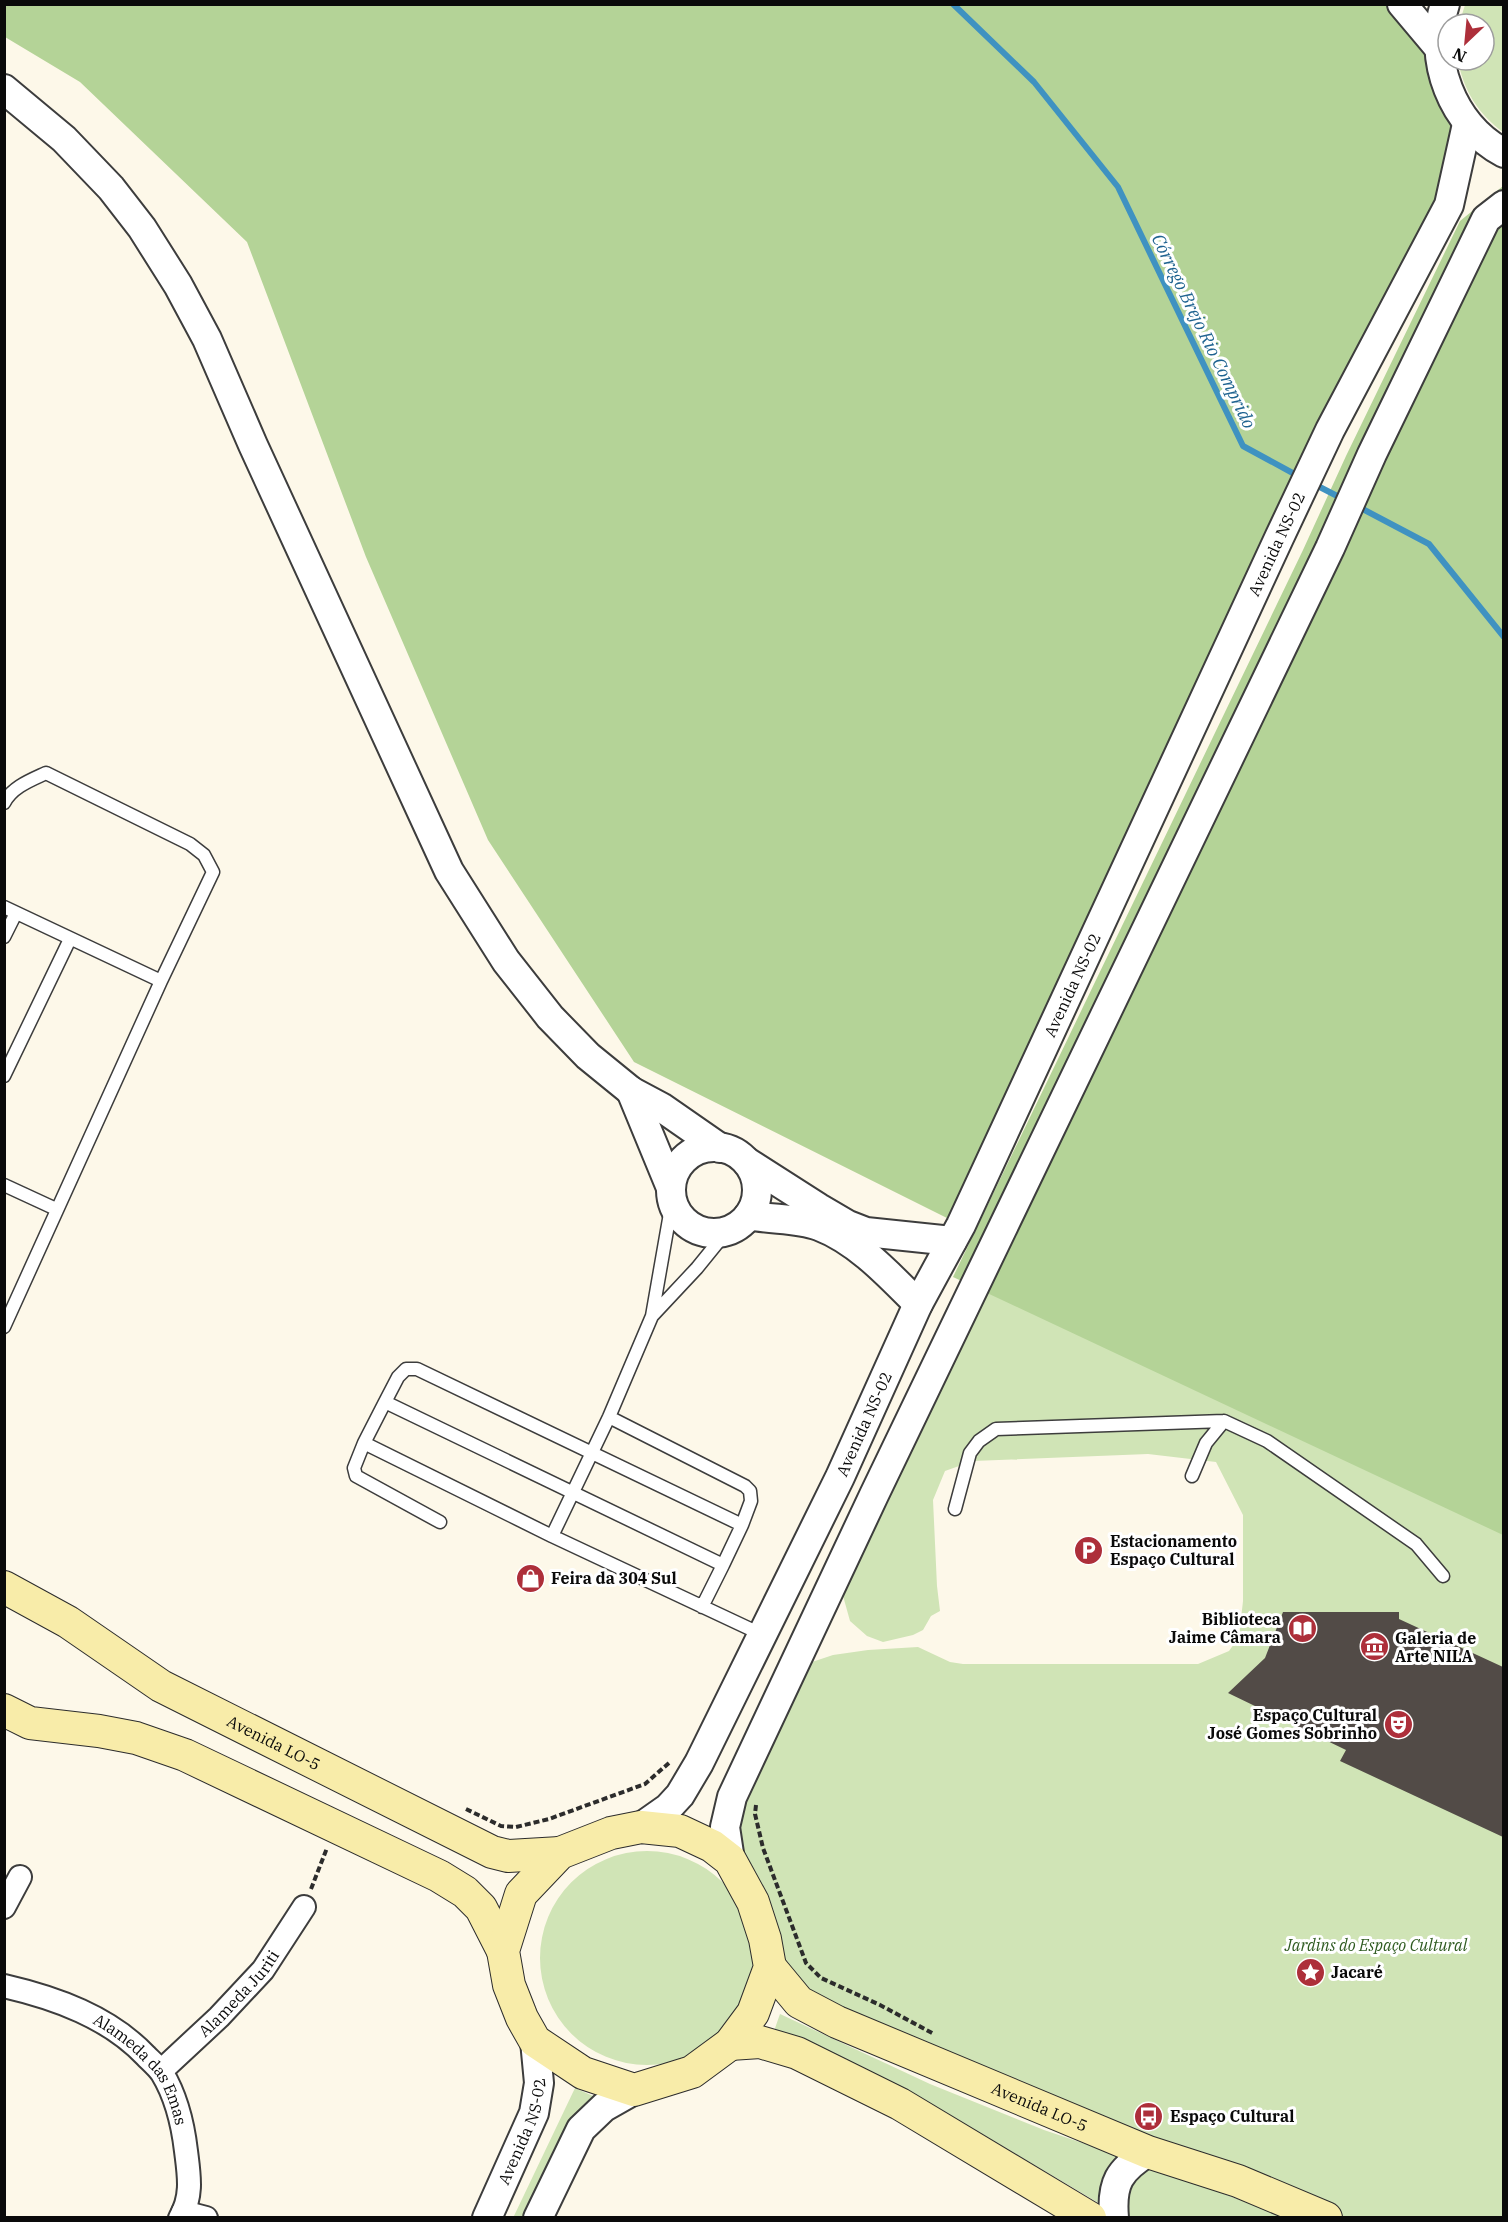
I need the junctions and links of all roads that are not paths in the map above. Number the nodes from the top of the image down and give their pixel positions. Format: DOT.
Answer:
graph roads {
  1 [pos="1402,4"];
  2 [pos="1436,44"];
  3 [pos="1442,72"];
  4 [pos="4,89"];
  5 [pos="1467,124"];
  6 [pos="1503,153"];
  7 [pos="1503,205"];
  8 [pos="4,803"];
  9 [pos="10,910"];
  10 [pos="4,937"];
  11 [pos="70,939"];
  12 [pos="161,981"];
  13 [pos="4,1076"];
  14 [pos="631,1091"];
  15 [pos="720,1148"];
  16 [pos="747,1162"];
  17 [pos="4,1185"];
  18 [pos="671,1195"];
  19 [pos="56,1209"];
  20 [pos="738,1223"];
  21 [pos="952,1241"];
  22 [pos="918,1304"];
  23 [pos="652,1316"];
  24 [pos="4,1327"];
  25 [pos="385,1402"];
  26 [pos="609,1418"];
  27 [pos="1224,1421"];
  28 [pos="364,1443"];
  29 [pos="591,1453"];
  30 [pos="1192,1476"];
  31 [pos="574,1492"];
  32 [pos="955,1509"];
  33 [pos="440,1522"];
  34 [pos="742,1525"];
  35 [pos="552,1536"];
  36 [pos="723,1565"];
  37 [pos="1443,1576"];
  38 [pos="4,1587"];
  39 [pos="702,1606"];
  40 [pos="763,1635"];
  41 [pos="4,1710"];
  42 [pos="641,1827"];
  43 [pos="560,1852"];
  44 [pos="730,1860"];
  45 [pos="20,1877"];
  46 [pos="4,1907"];
  47 [pos="304,1907"];
  48 [pos="503,1952"];
  49 [pos="770,1967"];
  50 [pos="4,1986"];
  51 [pos="535,2041"];
  52 [pos="730,2044"];
  53 [pos="161,2071"];
  54 [pos="634,2090"];
  55 [pos="1148,2152"];
  56 [pos="182,2214"];
  57 [pos="206,2217"];
  58 [pos="487,2217"];
  59 [pos="538,2217"];
  60 [pos="1090,2217"];
  61 [pos="1114,2217"];
  62 [pos="1326,2217"];
  1 -- 2 [label="street"];
  3 -- 5 [label="street"];
  4 -- 14 [label="street"];
  5 -- 6 [label="street"];
  5 -- 21 [label="street, Avenida NS-02"];
  7 -- 44 [label="street"];
  8 -- 12 [label="lane"];
  9 -- 10 [label="lane"];
  9 -- 11 [label="lane"];
  11 -- 12 [label="lane"];
  11 -- 13 [label="lane"];
  12 -- 19 [label="lane"];
  14 -- 15 [label="street"];
  14 -- 18 [label="street"];
  15 -- 16 [label="street"];
  15 -- 18 [label="street"];
  16 -- 20 [label="street"];
  16 -- 21 [label="street"];
  17 -- 19 [label="lane"];
  18 -- 20 [label="street"];
  18 -- 23 [label="lane"];
  19 -- 24 [label="lane"];
  20 -- 22 [label="street"];
  20 -- 23 [label="lane"];
  21 -- 22 [label="street, Avenida NS-02"];
  22 -- 40 [label="street, Avenida NS-02"];
  23 -- 26 [label="lane"];
  25 -- 28 [label="lane"];
  25 -- 29 [label="lane"];
  25 -- 31 [label="lane"];
  26 -- 29 [label="lane"];
  26 -- 34 [label="lane"];
  27 -- 30 [label="lane"];
  27 -- 32 [label="lane"];
  27 -- 37 [label="lane"];
  28 -- 33 [label="lane"];
  28 -- 35 [label="lane"];
  29 -- 31 [label="lane"];
  29 -- 34 [label="lane"];
  31 -- 35 [label="lane"];
  31 -- 36 [label="lane"];
  34 -- 36 [label="lane"];
  35 -- 39 [label="lane"];
  36 -- 39 [label="lane"];
  38 -- 43 [label="main road, Avenida LO-5"];
  39 -- 40 [label="lane"];
  40 -- 42 [label="street, Avenida NS-02"];
  41 -- 48 [label="main road"];
  42 -- 43 [label="main road"];
  42 -- 44 [label="main road"];
  43 -- 48 [label="main road"];
  44 -- 49 [label="main road"];
  45 -- 46 [label="street"];
  47 -- 53 [label="street, Alameda Juriti"];
  48 -- 51 [label="main road"];
  49 -- 52 [label="main road"];
  49 -- 55 [label="main road, Avenida LO-5"];
  50 -- 53 [label="street, Alameda das Emas"];
  51 -- 54 [label="main road"];
  51 -- 58 [label="street, Avenida NS-02"];
  52 -- 54 [label="main road"];
  52 -- 60 [label="main road"];
  53 -- 56 [label="street, Alameda das Emas"];
  54 -- 59 [label="street"];
  55 -- 61 [label="street"];
  55 -- 62 [label="main road, Avenida LO-5"];
  56 -- 57 [label="street"];
}
